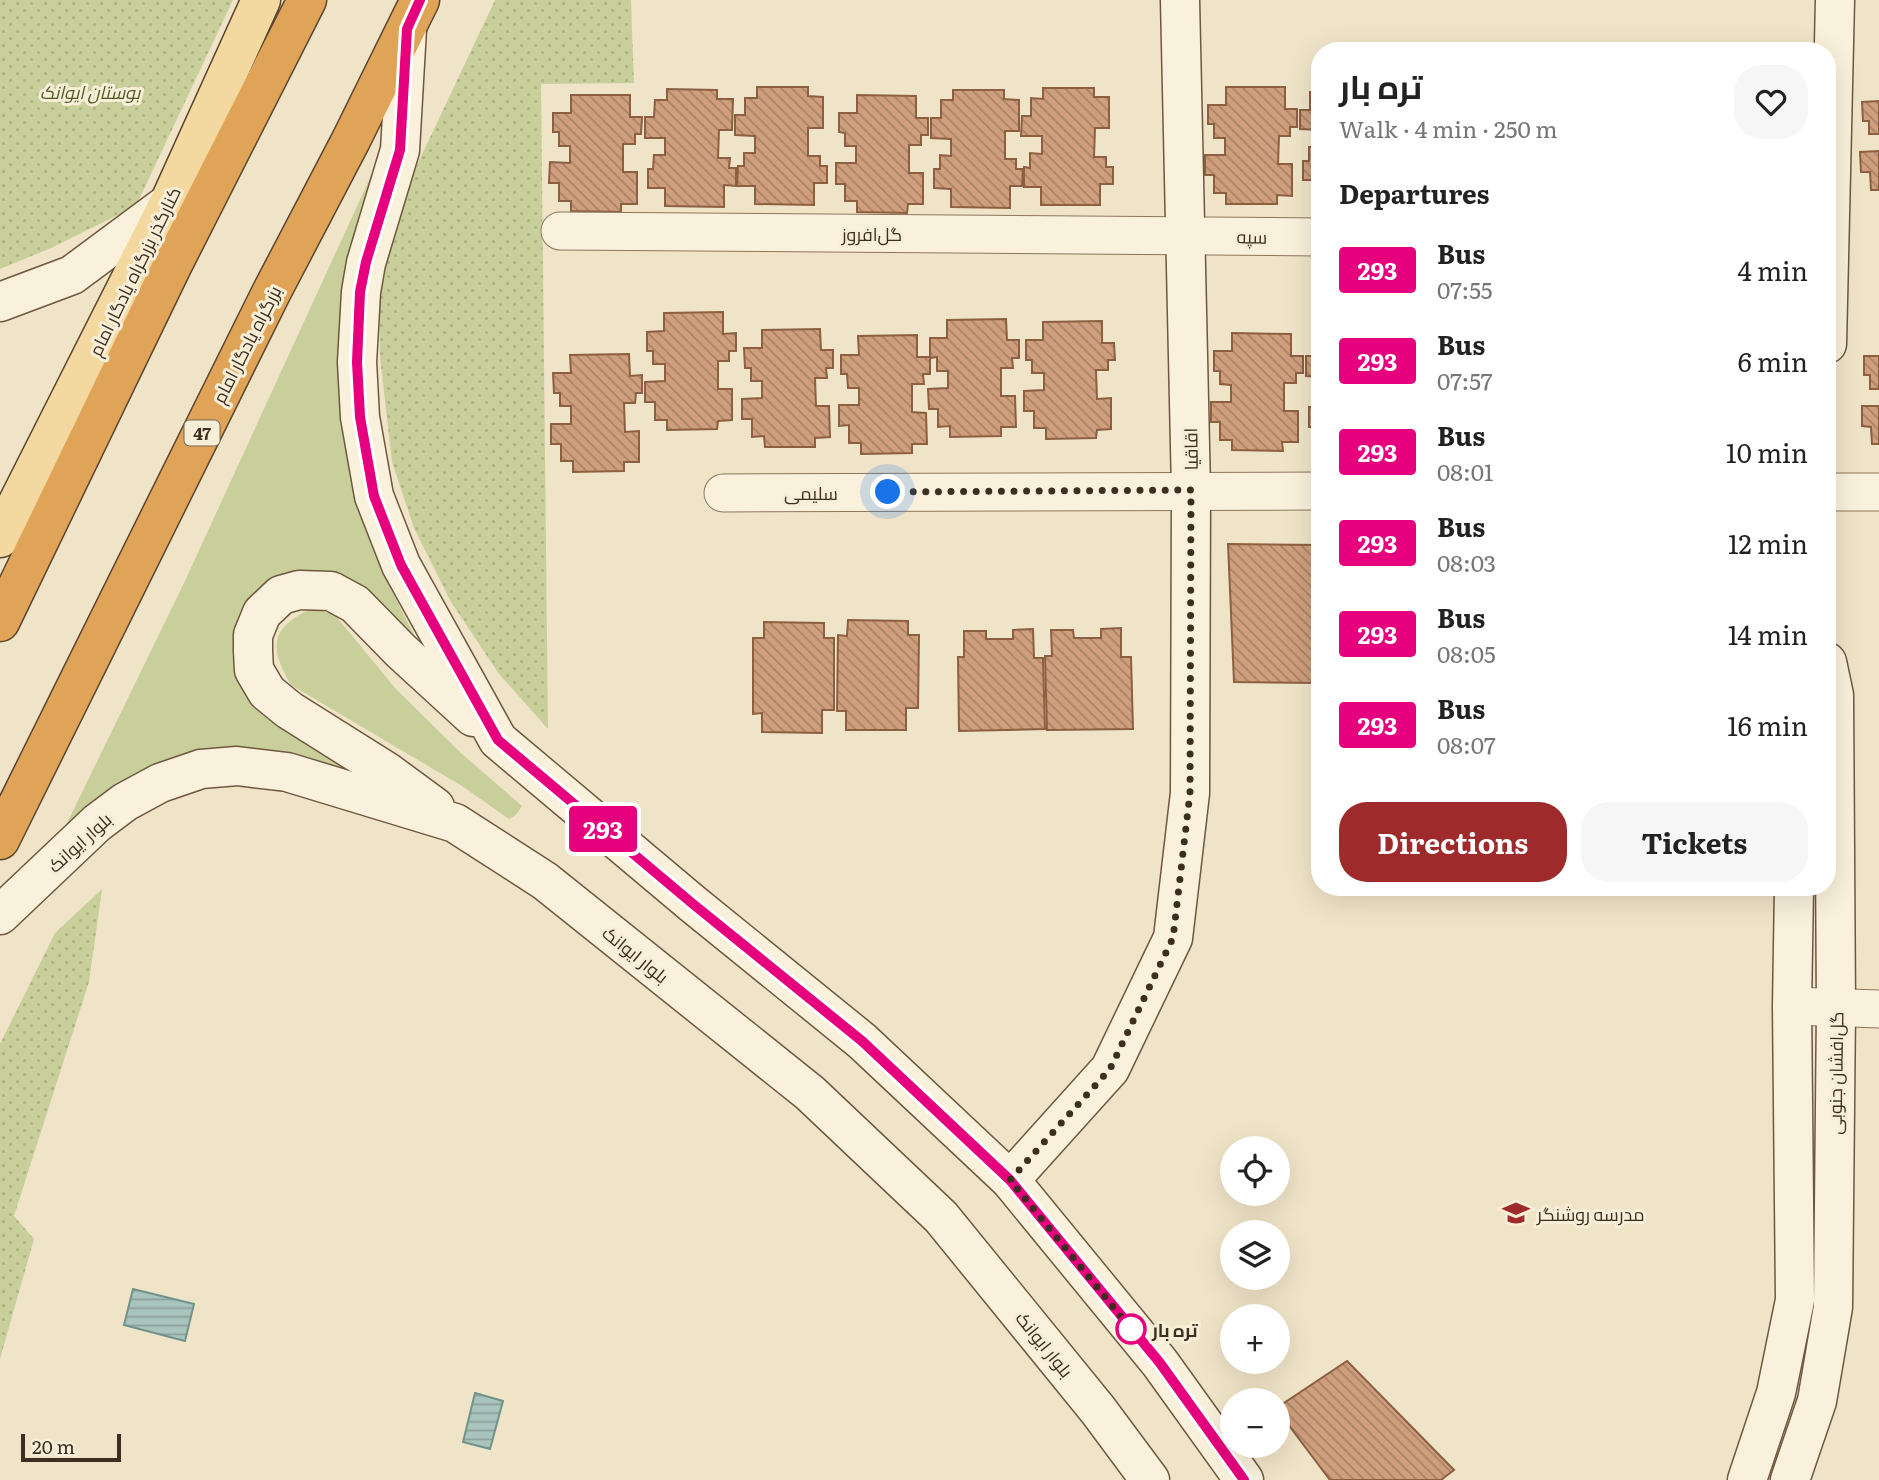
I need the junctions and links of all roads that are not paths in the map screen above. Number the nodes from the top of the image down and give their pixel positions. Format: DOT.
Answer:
graph roads {
  1 [pos="261,0"];
  2 [pos="307,0"];
  3 [pos="1180,0"];
  4 [pos="1835,0"];
  5 [pos="414,14"];
  6 [pos="1834,42"];
  7 [pos="169,204"];
  8 [pos="560,231"];
  9 [pos="1185,234"];
  10 [pos="1311,237"];
  11 [pos="0,302"];
  12 [pos="1191,490"];
  13 [pos="1311,491"];
  14 [pos="1836,492"];
  15 [pos="1879,492"];
  16 [pos="723,493"];
  17 [pos="0,537"];
  18 [pos="0,622"];
  19 [pos="498,740"];
  20 [pos="455,823"];
  21 [pos="0,840"];
  22 [pos="1794,896"];
  23 [pos="1835,896"];
  24 [pos="0,915"];
  25 [pos="1792,1006"];
  26 [pos="1836,1008"];
  27 [pos="1879,1009"];
  28 [pos="1010,1180"];
  29 [pos="1150,1480"];
  30 [pos="1244,1480"];
  31 [pos="1747,1480"];
  32 [pos="1790,1480"];
  1 -- 7 [label="main road, کنارگذر بزرگراه یادگار امام"];
  2 -- 18 [label="highway"];
  3 -- 9 [label="main road, اقاقیا"];
  4 -- 6 [label="main road"];
  5 -- 19 [label="main road"];
  5 -- 21 [label="highway, بزرگراه یادگار امام / 47"];
  7 -- 11 [label="main road"];
  7 -- 17 [label="main road, کنارگذر بزرگراه یادگار امام"];
  8 -- 9 [label="street, گل‌افروز"];
  9 -- 10 [label="street, سپه"];
  9 -- 12 [label="main road, اقاقیا"];
  12 -- 13 [label="street, سلیمی"];
  12 -- 16 [label="street, سلیمی"];
  12 -- 28 [label="main road, اقاقیا"];
  14 -- 15 [label="street"];
  19 -- 20 [label="main road"];
  19 -- 28 [label="main road"];
  20 -- 24 [label="main road, بلوار ایوانک"];
  20 -- 29 [label="main road, بلوار ایوانک"];
  22 -- 25 [label="main road"];
  23 -- 26 [label="main road, گل‌افشان جنوبی"];
  25 -- 26 [label="street"];
  25 -- 31 [label="main road"];
  26 -- 27 [label="street"];
  26 -- 32 [label="main road, گل‌افشان جنوبی"];
  28 -- 30 [label="main road"];
}
